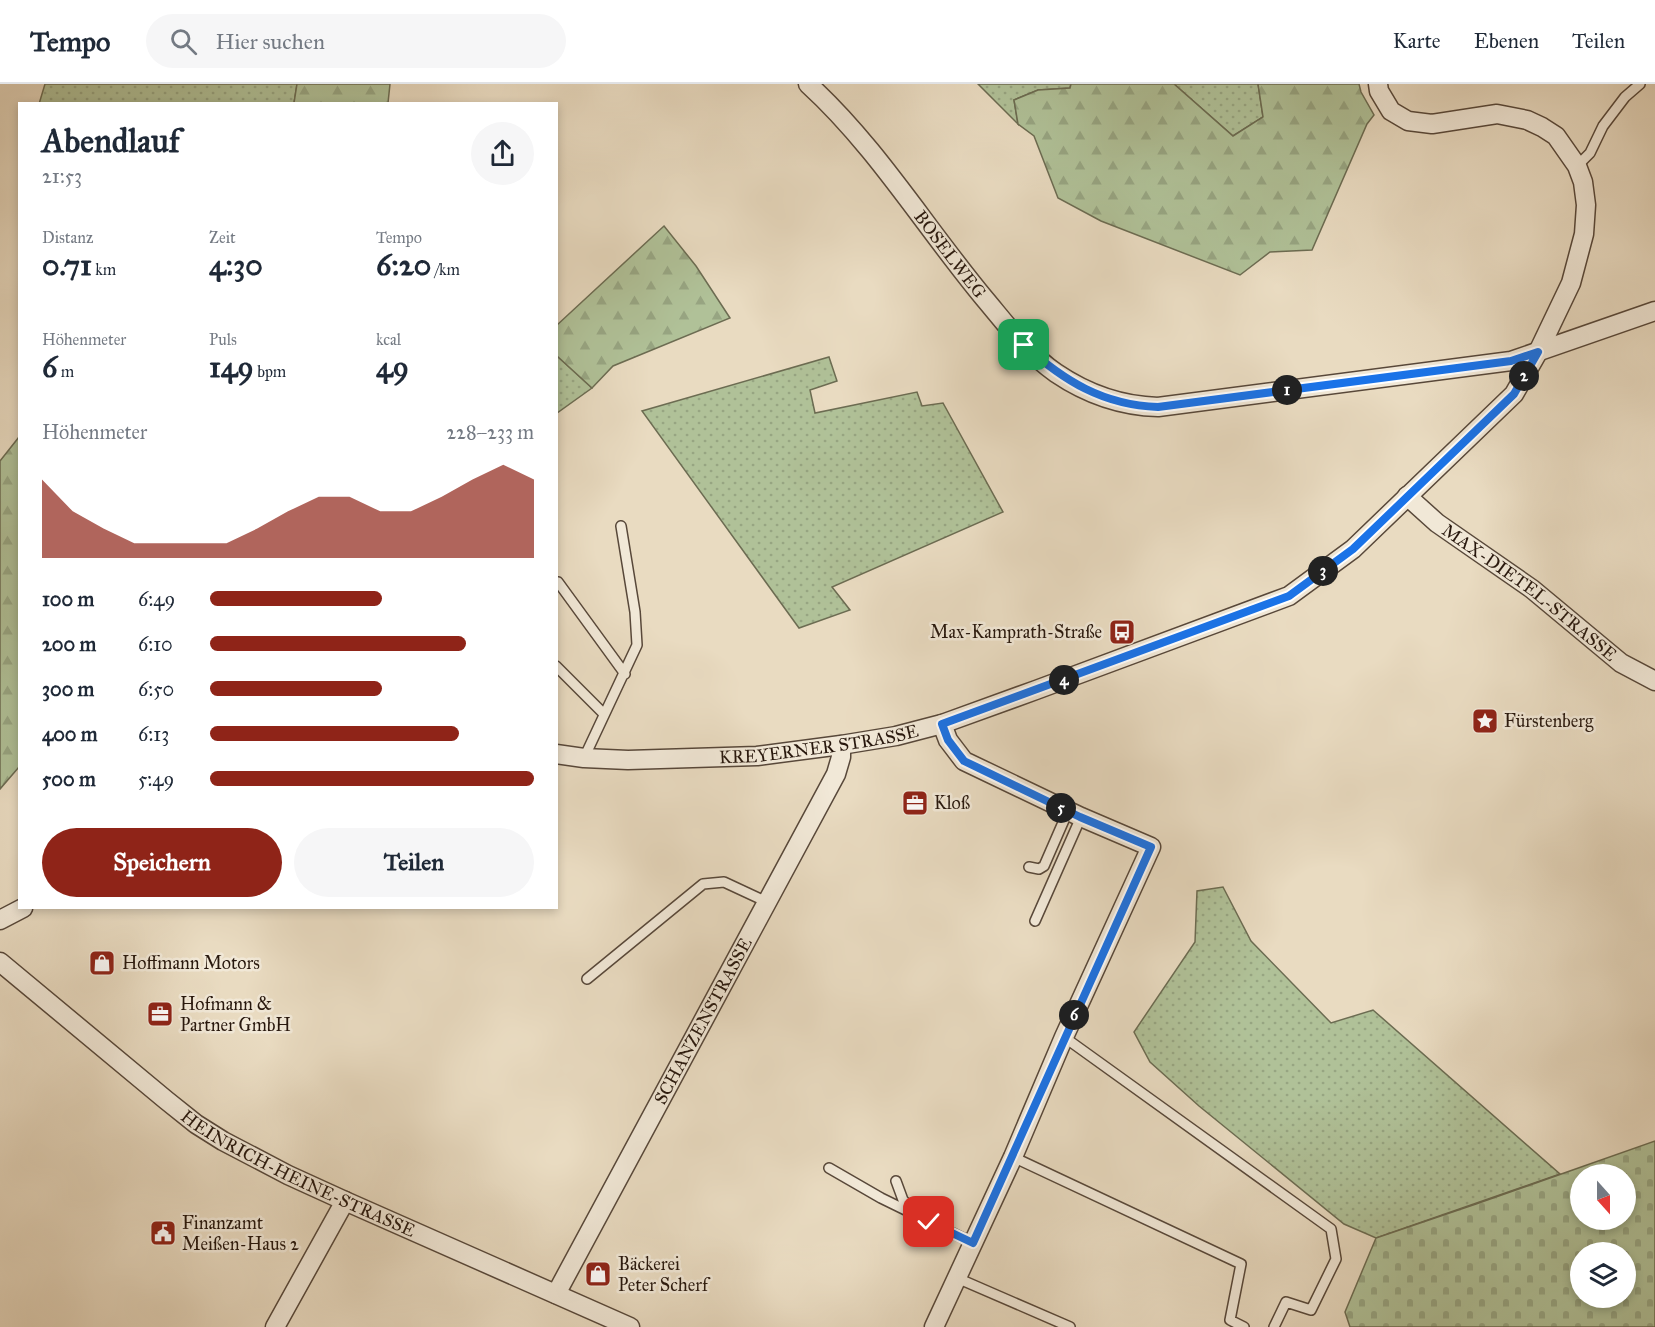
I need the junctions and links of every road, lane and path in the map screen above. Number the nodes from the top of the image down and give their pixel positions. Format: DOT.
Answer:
graph roads {
  1 [pos="808,84"];
  2 [pos="1378,84"];
  3 [pos="1640,84"];
  4 [pos="1577,166"];
  5 [pos="1655,312"];
  6 [pos="1538,352"];
  7 [pos="1407,496"];
  8 [pos="621,526"];
  9 [pos="558,582"];
  10 [pos="558,668"];
  11 [pos="625,674"];
  12 [pos="1655,681"];
  13 [pos="604,714"];
  14 [pos="942,724"];
  15 [pos="841,745"];
  16 [pos="558,754"];
  17 [pos="584,758"];
  18 [pos="1074,814"];
  19 [pos="1029,867"];
  20 [pos="767,902"];
  21 [pos="21,909"];
  22 [pos="0,920"];
  23 [pos="1035,921"];
  24 [pos="0,962"];
  25 [pos="587,979"];
  26 [pos="1064,1037"];
  27 [pos="1013,1156"];
  28 [pos="829,1168"];
  29 [pos="896,1180"];
  30 [pos="345,1202"];
  31 [pos="929,1222"];
  32 [pos="973,1243"];
  33 [pos="957,1278"];
  34 [pos="556,1294"];
  35 [pos="275,1327"];
  36 [pos="630,1327"];
  37 [pos="934,1327"];
  38 [pos="1070,1327"];
  39 [pos="1244,1327"];
  40 [pos="1274,1327"];
  1 -- 6 [label="street, BOSELWEG"];
  2 -- 4 [label="street"];
  3 -- 4 [label="lane"];
  4 -- 6 [label="street, KREYERNER STRASSE"];
  5 -- 6 [label="street, BOSELWEG"];
  6 -- 7 [label="street, KREYERNER STRASSE"];
  7 -- 12 [label="street, MAX-DIETEL-STRASSE"];
  7 -- 14 [label="street, KREYERNER STRASSE"];
  8 -- 11 [label="lane"];
  9 -- 11 [label="lane"];
  10 -- 13 [label="lane"];
  11 -- 13 [label="lane"];
  13 -- 17 [label="lane"];
  14 -- 15 [label="street, KREYERNER STRASSE"];
  14 -- 18 [label="street"];
  15 -- 17 [label="street, KREYERNER STRASSE"];
  15 -- 20 [label="street, SCHANZENSTRASSE"];
  16 -- 17 [label="street, KREYERNER STRASSE"];
  18 -- 19 [label="lane"];
  18 -- 23 [label="lane"];
  18 -- 26 [label="street"];
  20 -- 25 [label="lane"];
  20 -- 34 [label="street, SCHANZENSTRASSE"];
  21 -- 22 [label="street"];
  24 -- 30 [label="street, HEINRICH-HEINE-STRASSE"];
  26 -- 27 [label="street"];
  26 -- 40 [label="lane"];
  27 -- 32 [label="street"];
  27 -- 39 [label="lane"];
  28 -- 31 [label="lane"];
  29 -- 31 [label="lane"];
  30 -- 34 [label="street, HEINRICH-HEINE-STRASSE"];
  30 -- 35 [label="street"];
  31 -- 32 [label="lane"];
  32 -- 33 [label="street"];
  33 -- 37 [label="street"];
  33 -- 38 [label="lane"];
  34 -- 36 [label="street, HEINRICH-HEINE-STRASSE"];
}
